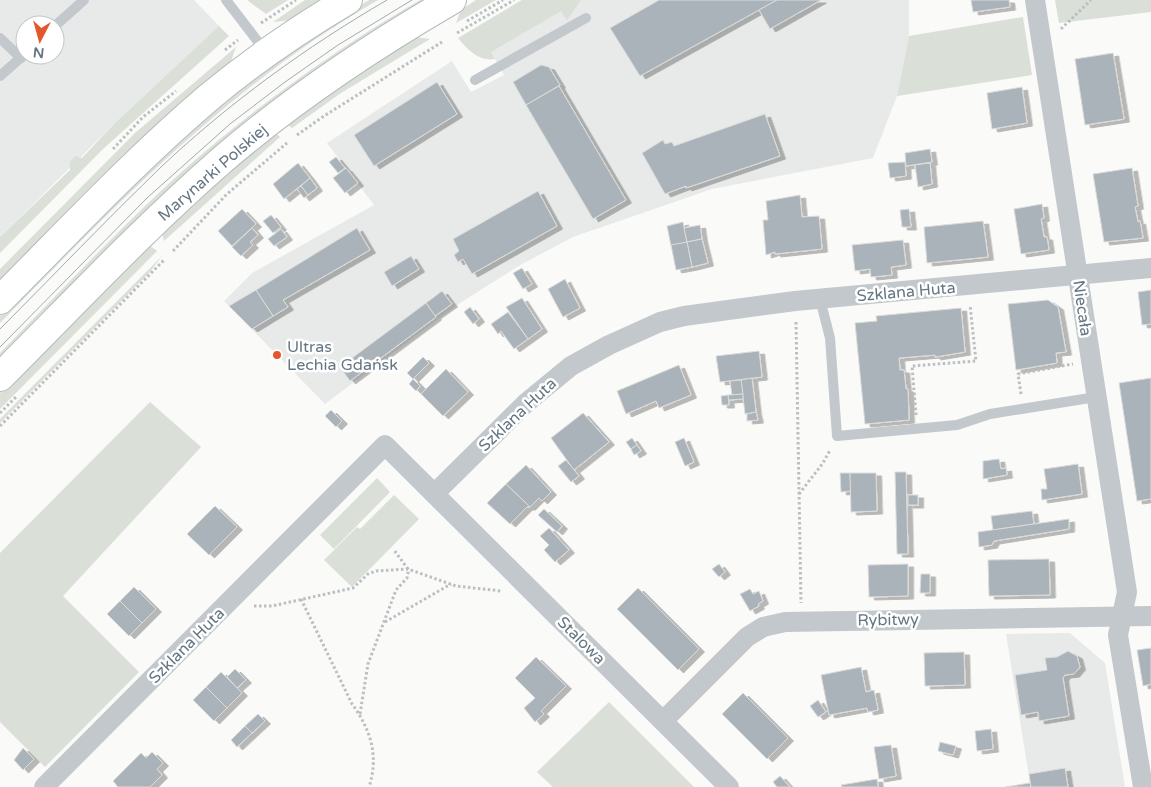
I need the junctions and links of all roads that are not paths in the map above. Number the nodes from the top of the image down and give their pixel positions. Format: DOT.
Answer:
graph roads {
  1 [pos="84,0"];
  2 [pos="226,0"];
  3 [pos="348,0"];
  4 [pos="452,0"];
  5 [pos="1035,0"];
  6 [pos="65,17"];
  7 [pos="586,18"];
  8 [pos="0,38"];
  9 [pos="15,50"];
  10 [pos="266,53"];
  11 [pos="15,63"];
  12 [pos="0,76"];
  13 [pos="475,80"];
  14 [pos="1151,268"];
  15 [pos="1078,275"];
  16 [pos="820,299"];
  17 [pos="0,300"];
  18 [pos="10,385"];
  19 [pos="1096,397"];
  20 [pos="434,493"];
  21 [pos="1123,616"];
  22 [pos="1151,616"];
  23 [pos="663,721"];
  24 [pos="44,787"];
  25 [pos="729,787"];
  26 [pos="1143,787"];
  1 -- 6 [label="lane"];
  2 -- 10 [label="lane"];
  3 -- 10 [label="main road"];
  4 -- 18 [label="main road, Marynarki Polskiej"];
  5 -- 15 [label="street, Niecała"];
  7 -- 13 [label="lane"];
  8 -- 9 [label="lane"];
  10 -- 17 [label="main road"];
  11 -- 12 [label="lane"];
  14 -- 15 [label="street, Szklana Huta"];
  15 -- 16 [label="street, Szklana Huta"];
  15 -- 19 [label="street, Niecała"];
  16 -- 19 [label="lane"];
  16 -- 20 [label="street, Szklana Huta"];
  19 -- 21 [label="street, Niecała"];
  20 -- 23 [label="street, Stalowa"];
  20 -- 24 [label="street, Szklana Huta"];
  21 -- 22 [label="street, Rybitwy"];
  21 -- 23 [label="street, Rybitwy"];
  21 -- 26 [label="street, Niecała"];
  23 -- 25 [label="street, Stalowa"];
}
